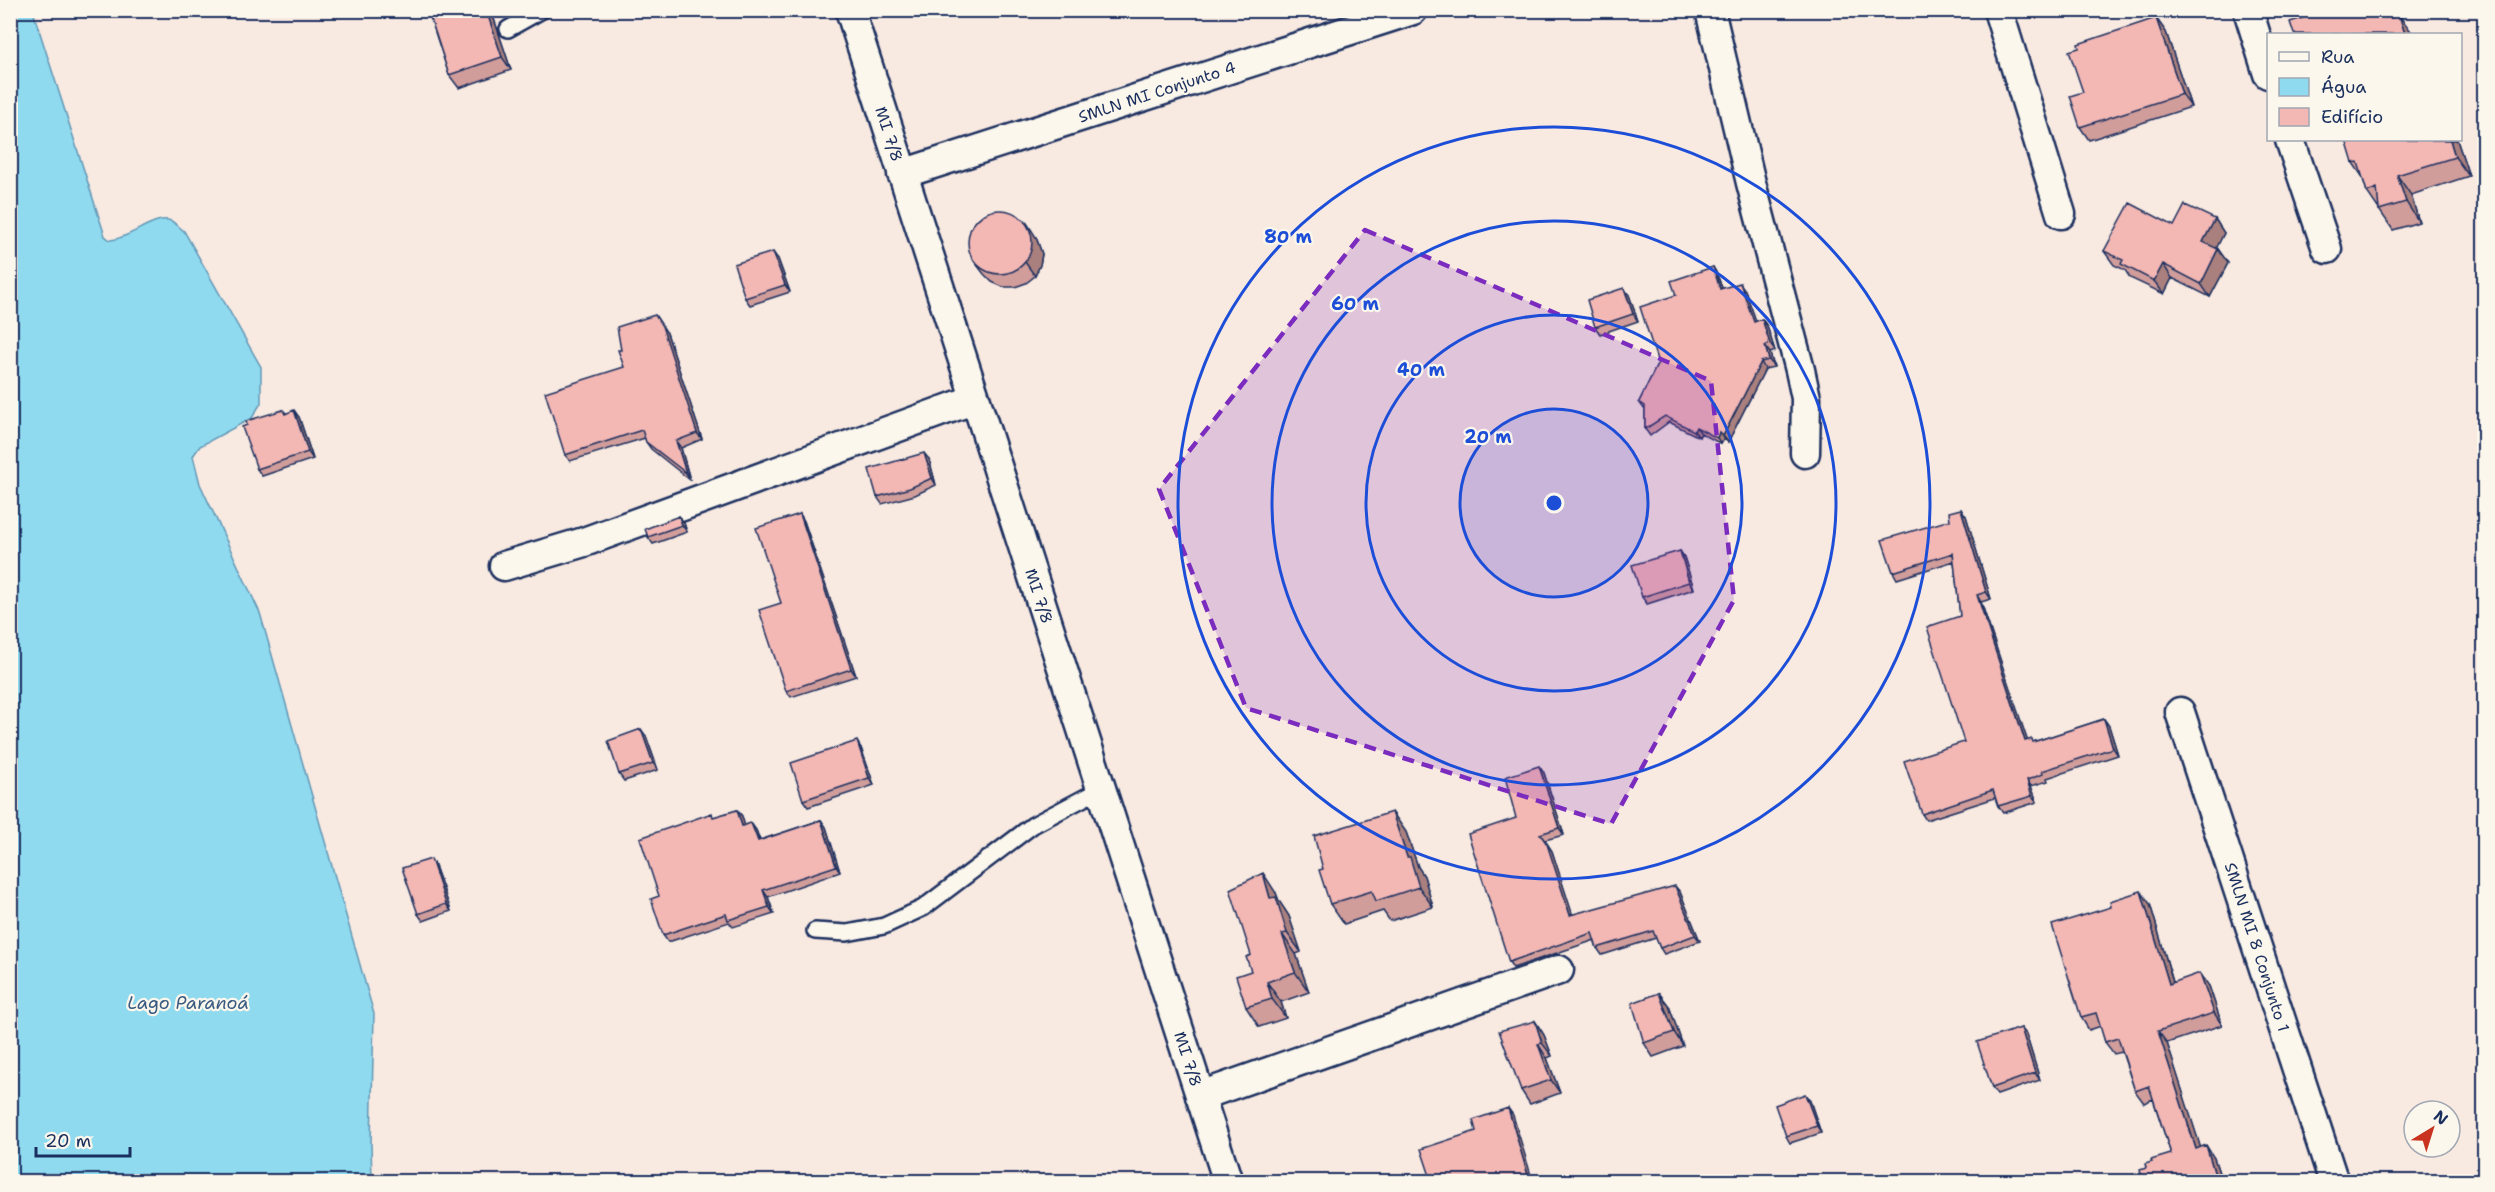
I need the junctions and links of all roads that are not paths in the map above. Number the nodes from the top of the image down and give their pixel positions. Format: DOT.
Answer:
graph roads {
  1 [pos="542,10"];
  2 [pos="850,10"];
  3 [pos="1413,10"];
  4 [pos="1710,10"];
  5 [pos="1998,10"];
  6 [pos="2248,10"];
  7 [pos="508,30"];
  8 [pos="2267,71"];
  9 [pos="2290,141"];
  10 [pos="902,174"];
  11 [pos="2061,214"];
  12 [pos="2326,249"];
  13 [pos="975,399"];
  14 [pos="1805,453"];
  15 [pos="504,566"];
  16 [pos="2180,712"];
  17 [pos="1101,789"];
  18 [pos="816,932"];
  19 [pos="1559,970"];
  20 [pos="1200,1096"];
  21 [pos="1228,1182"];
  22 [pos="2334,1182"];
  1 -- 7 [label="lane"];
  2 -- 10 [label="street, MI 7/8"];
  3 -- 10 [label="street, SMLN MI Conjunto 4"];
  4 -- 14 [label="street"];
  5 -- 11 [label="street"];
  6 -- 8 [label="street"];
  9 -- 12 [label="street"];
  10 -- 13 [label="street, MI 7/8"];
  13 -- 15 [label="street"];
  13 -- 17 [label="street, MI 7/8"];
  16 -- 22 [label="street, SMLN MI 8 Conjunto 1"];
  17 -- 18 [label="lane"];
  17 -- 20 [label="street, MI 7/8"];
  19 -- 20 [label="street"];
  20 -- 21 [label="street, MI 7/8"];
}
